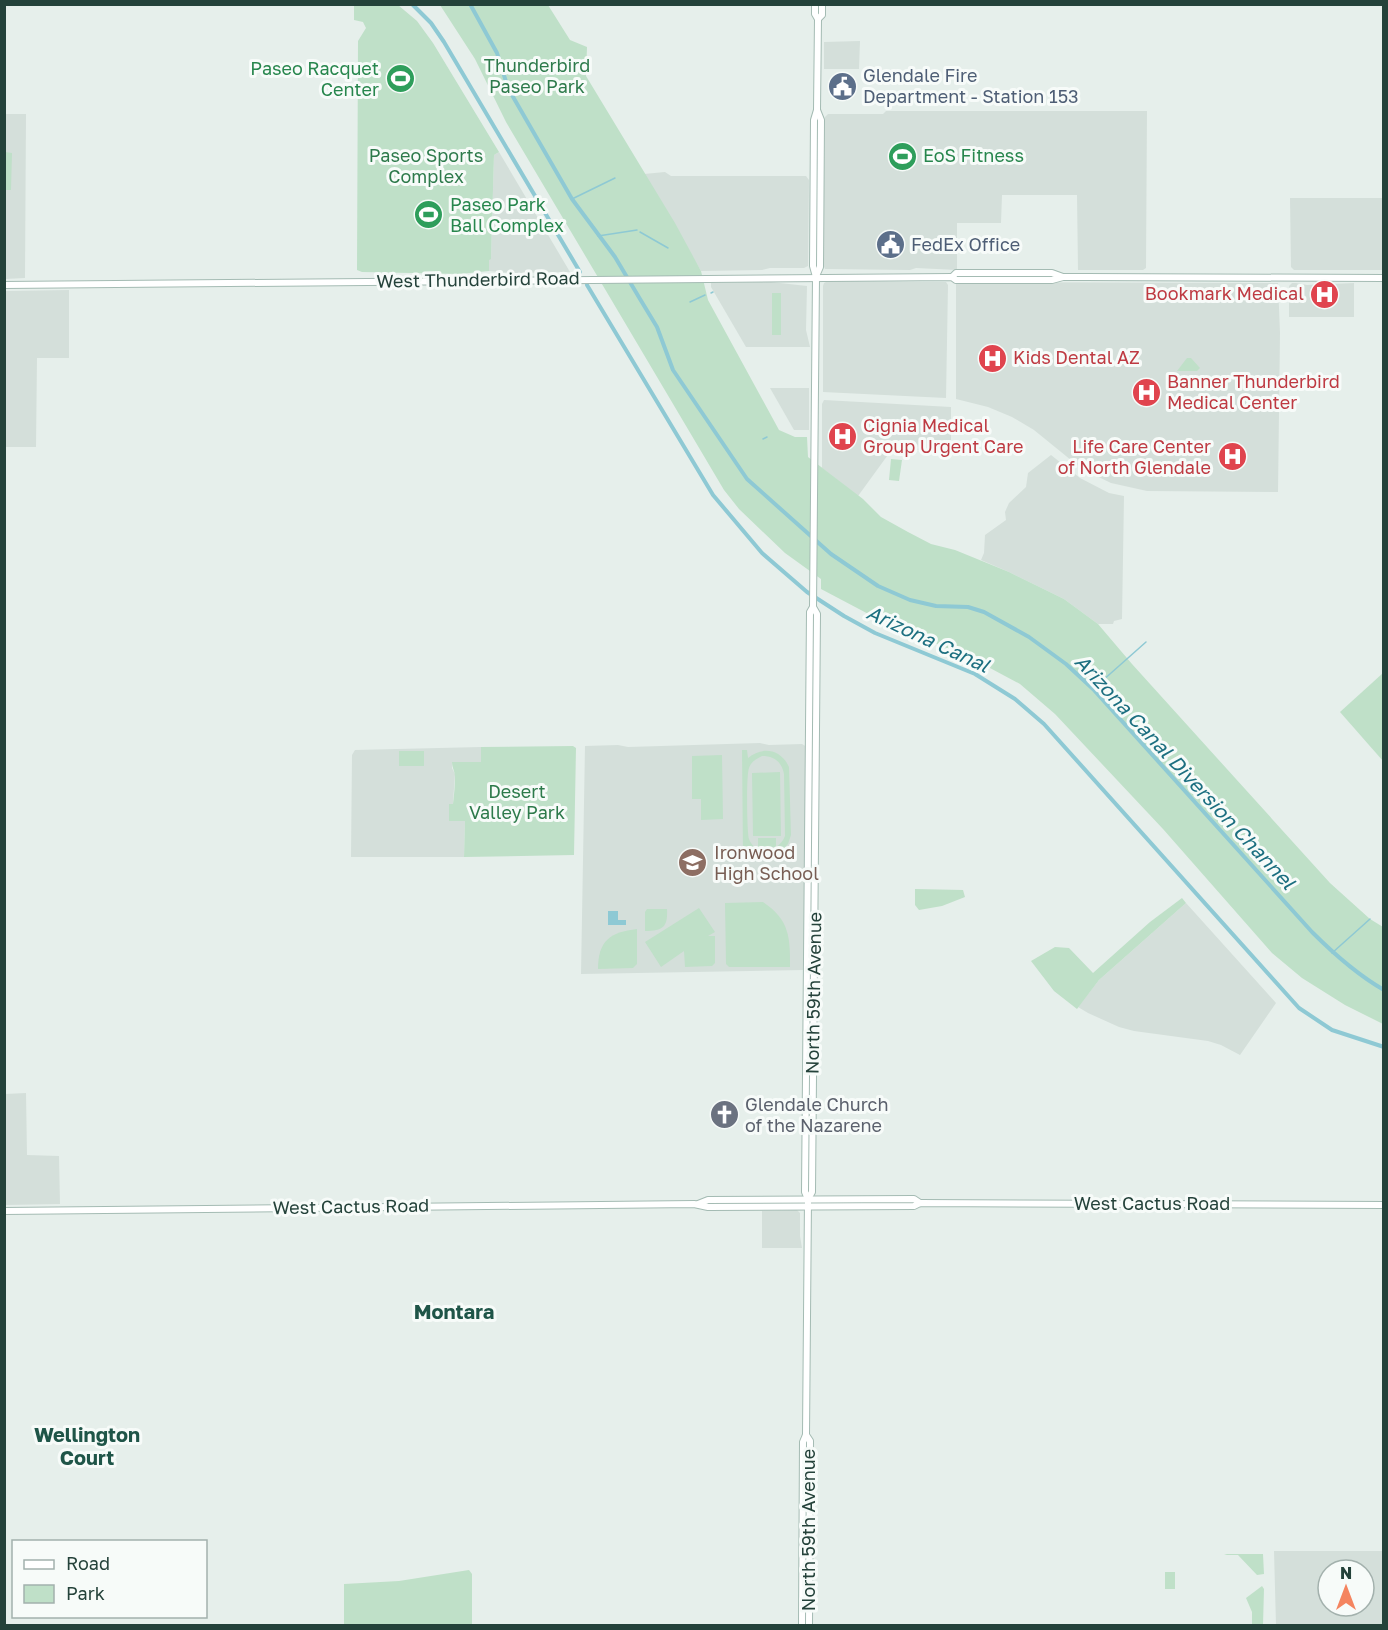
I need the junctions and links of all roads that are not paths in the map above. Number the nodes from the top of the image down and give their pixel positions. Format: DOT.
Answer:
graph roads {
  1 [pos="815,4"];
  2 [pos="822,4"];
  3 [pos="818,19"];
  4 [pos="817,110"];
  5 [pos="813,209"];
  6 [pos="820,226"];
  7 [pos="1041,273"];
  8 [pos="952,276"];
  9 [pos="1063,276"];
  10 [pos="816,277"];
  11 [pos="1383,278"];
  12 [pos="999,280"];
  13 [pos="4,285"];
  14 [pos="813,604"];
  15 [pos="808,862"];
  16 [pos="815,874"];
  17 [pos="808,1202"];
  18 [pos="1383,1205"];
  19 [pos="4,1211"];
  20 [pos="806,1435"];
  21 [pos="802,1626"];
  22 [pos="809,1626"];
  1 -- 3 [label="main road, North 59th Avenue"];
  2 -- 3 [label="main road, North 59th Avenue"];
  3 -- 4 [label="main road, North 59th Avenue"];
  4 -- 5 [label="main road, North 59th Avenue"];
  4 -- 6 [label="main road, North 59th Avenue"];
  5 -- 6 [label="main road"];
  5 -- 10 [label="main road, North 59th Avenue"];
  6 -- 10 [label="main road, North 59th Avenue"];
  7 -- 8 [label="main road, West Thunderbird Road"];
  7 -- 9 [label="main road, West Thunderbird Road"];
  7 -- 12 [label="main road"];
  8 -- 10 [label="main road, West Thunderbird Road"];
  8 -- 12 [label="main road, West Thunderbird Road"];
  9 -- 11 [label="main road, West Thunderbird Road"];
  9 -- 12 [label="main road, West Thunderbird Road"];
  10 -- 13 [label="main road, West Thunderbird Road"];
  10 -- 14 [label="main road, North 59th Avenue"];
  14 -- 15 [label="main road, North 59th Avenue"];
  14 -- 16 [label="main road, North 59th Avenue"];
  15 -- 16 [label="main road"];
  15 -- 17 [label="main road, North 59th Avenue"];
  16 -- 17 [label="main road, North 59th Avenue"];
  17 -- 18 [label="main road, West Cactus Road"];
  17 -- 19 [label="main road, West Cactus Road"];
  17 -- 20 [label="main road, North 59th Avenue"];
  20 -- 21 [label="main road, North 59th Avenue"];
  20 -- 22 [label="main road, North 59th Avenue"];
}
